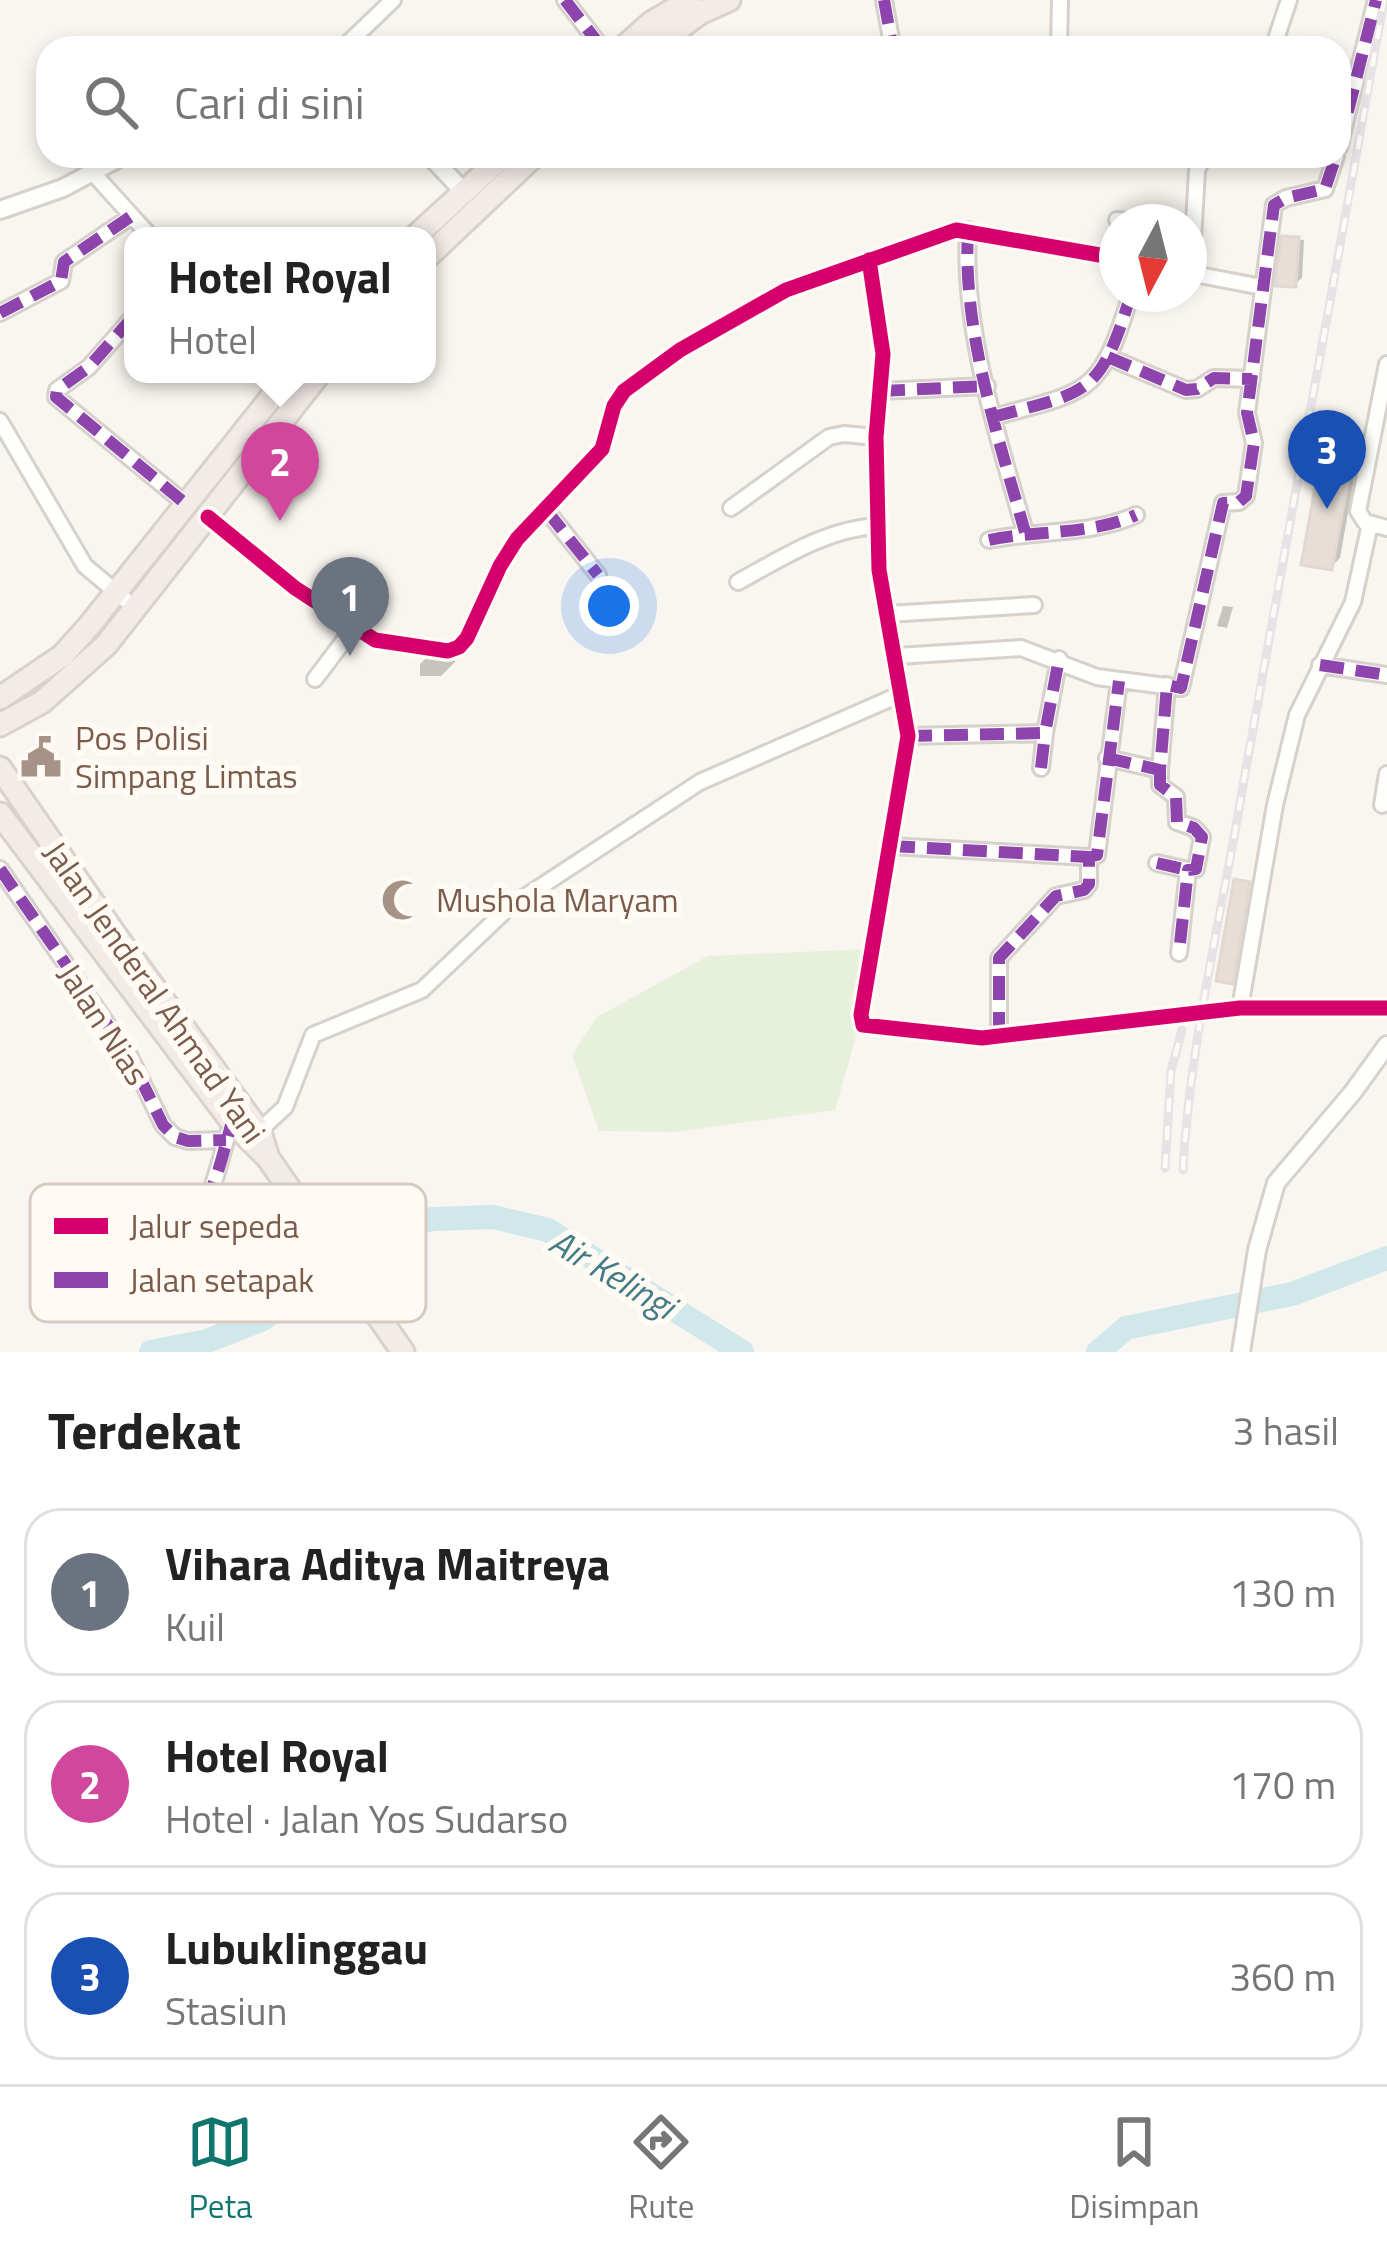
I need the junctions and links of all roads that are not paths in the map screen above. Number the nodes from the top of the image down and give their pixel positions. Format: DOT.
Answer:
graph roads {
  1 [pos="392,0"];
  2 [pos="565,0"];
  3 [pos="690,0"];
  4 [pos="729,0"];
  5 [pos="884,0"];
  6 [pos="1060,0"];
  7 [pos="1289,0"];
  8 [pos="1376,0"];
  9 [pos="356,36"];
  10 [pos="593,36"];
  11 [pos="636,36"];
  12 [pos="669,36"];
  13 [pos="890,36"];
  14 [pos="1059,36"];
  15 [pos="1277,36"];
  16 [pos="1351,99"];
  17 [pos="100,168"];
  18 [pos="441,168"];
  19 [pos="494,168"];
  20 [pos="517,168"];
  21 [pos="1198,168"];
  22 [pos="1332,168"];
  23 [pos="93,172"];
  24 [pos="471,200"];
  25 [pos="1194,204"];
  26 [pos="0,210"];
  27 [pos="130,217"];
  28 [pos="141,227"];
  29 [pos="430,227"];
  30 [pos="968,230"];
  31 [pos="436,245"];
  32 [pos="1099,255"];
  33 [pos="869,260"];
  34 [pos="1207,277"];
  35 [pos="1262,287"];
  36 [pos="1124,312"];
  37 [pos="0,313"];
  38 [pos="124,327"];
  39 [pos="1108,357"];
  40 [pos="1387,364"];
  41 [pos="1252,379"];
  42 [pos="275,383"];
  43 [pos="312,383"];
  44 [pos="987,386"];
  45 [pos="881,391"];
  46 [pos="993,417"];
  47 [pos="0,421"];
  48 [pos="877,437"];
  49 [pos="187,505"];
  50 [pos="731,508"];
  51 [pos="547,511"];
  52 [pos="1136,515"];
  53 [pos="208,518"];
  54 [pos="1370,524"];
  55 [pos="877,526"];
  56 [pos="1387,528"];
  57 [pos="1025,532"];
  58 [pos="989,540"];
  59 [pos="598,575"];
  60 [pos="738,582"];
  61 [pos="115,593"];
  62 [pos="1034,605"];
  63 [pos="134,607"];
  64 [pos="887,614"];
  65 [pos="355,626"];
  66 [pos="896,656"];
  67 [pos="1059,659"];
  68 [pos="1320,665"];
  69 [pos="1387,675"];
  70 [pos="314,680"];
  71 [pos="1119,681"];
  72 [pos="1167,685"];
  73 [pos="902,694"];
  74 [pos="0,698"];
  75 [pos="0,724"];
  76 [pos="1045,733"];
  77 [pos="908,736"];
  78 [pos="1107,758"];
  79 [pos="0,768"];
  80 [pos="1041,768"];
  81 [pos="1160,770"];
  82 [pos="1387,774"];
  83 [pos="1382,805"];
  84 [pos="0,814"];
  85 [pos="891,846"];
  86 [pos="1089,857"];
  87 [pos="1157,863"];
  88 [pos="0,869"];
  89 [pos="1188,870"];
  90 [pos="1179,953"];
  91 [pos="1240,1008"];
  92 [pos="1387,1008"];
  93 [pos="999,1036"];
  94 [pos="1387,1045"];
  95 [pos="241,1134"];
  96 [pos="212,1184"];
  97 [pos="286,1184"];
  98 [pos="381,1322"];
  99 [pos="403,1352"];
  100 [pos="1241,1352"];
  1 -- 9 [label="street"];
  2 -- 10 [label="street"];
  3 -- 11 [label="highway"];
  4 -- 12 [label="highway"];
  5 -- 13 [label="street"];
  6 -- 14 [label="street"];
  7 -- 15 [label="street"];
  8 -- 16 [label="street"];
  17 -- 23 [label="street"];
  18 -- 24 [label="street"];
  19 -- 24 [label="highway"];
  20 -- 24 [label="highway"];
  21 -- 25 [label="street"];
  22 -- 35 [label="street"];
  23 -- 26 [label="street"];
  23 -- 27 [label="street"];
  24 -- 29 [label="highway"];
  24 -- 31 [label="highway"];
  27 -- 28 [label="street"];
  27 -- 37 [label="street"];
  30 -- 32 [label="street"];
  30 -- 33 [label="street"];
  30 -- 44 [label="street"];
  33 -- 45 [label="street"];
  33 -- 51 [label="street"];
  34 -- 35 [label="street"];
  35 -- 41 [label="street"];
  36 -- 39 [label="street"];
  38 -- 49 [label="street"];
  39 -- 41 [label="street"];
  39 -- 46 [label="street"];
  40 -- 54 [label="street"];
  41 -- 72 [label="street"];
  42 -- 49 [label="highway"];
  43 -- 53 [label="highway"];
  44 -- 45 [label="street"];
  44 -- 46 [label="street"];
  45 -- 48 [label="street"];
  46 -- 57 [label="street"];
  47 -- 61 [label="street"];
  48 -- 50 [label="street"];
  48 -- 55 [label="street"];
  49 -- 61 [label="highway"];
  51 -- 59 [label="street"];
  51 -- 65 [label="street"];
  52 -- 57 [label="street"];
  53 -- 63 [label="highway"];
  53 -- 65 [label="street"];
  54 -- 56 [label="street"];
  54 -- 68 [label="street"];
  55 -- 60 [label="street"];
  55 -- 64 [label="street"];
  57 -- 58 [label="street"];
  61 -- 63 [label="street"];
  61 -- 74 [label="highway"];
  62 -- 64 [label="street"];
  63 -- 75 [label="highway"];
  64 -- 66 [label="street"];
  65 -- 70 [label="street"];
  66 -- 67 [label="street"];
  66 -- 73 [label="street"];
  67 -- 71 [label="street"];
  67 -- 76 [label="street"];
  68 -- 69 [label="street"];
  68 -- 91 [label="street"];
  71 -- 72 [label="street"];
  71 -- 78 [label="street"];
  72 -- 81 [label="street"];
  73 -- 77 [label="street"];
  73 -- 95 [label="street"];
  76 -- 77 [label="street"];
  76 -- 80 [label="street"];
  77 -- 85 [label="street"];
  78 -- 81 [label="street"];
  78 -- 86 [label="street"];
  79 -- 95 [label="highway, Jalan Jenderal Ahmad Yani"];
  81 -- 89 [label="street"];
  82 -- 83 [label="street"];
  84 -- 95 [label="highway, Jalan Jenderal Ahmad Yani"];
  85 -- 86 [label="street"];
  85 -- 93 [label="street"];
  86 -- 93 [label="street"];
  87 -- 89 [label="street"];
  88 -- 95 [label="street, Jalan Nias"];
  89 -- 90 [label="street"];
  91 -- 92 [label="street"];
  91 -- 93 [label="street"];
  94 -- 100 [label="street"];
  95 -- 96 [label="street"];
  95 -- 97 [label="highway, Jalan Jenderal Ahmad Yani"];
  98 -- 99 [label="highway, Jalan Jenderal Ahmad Yani"];
}
